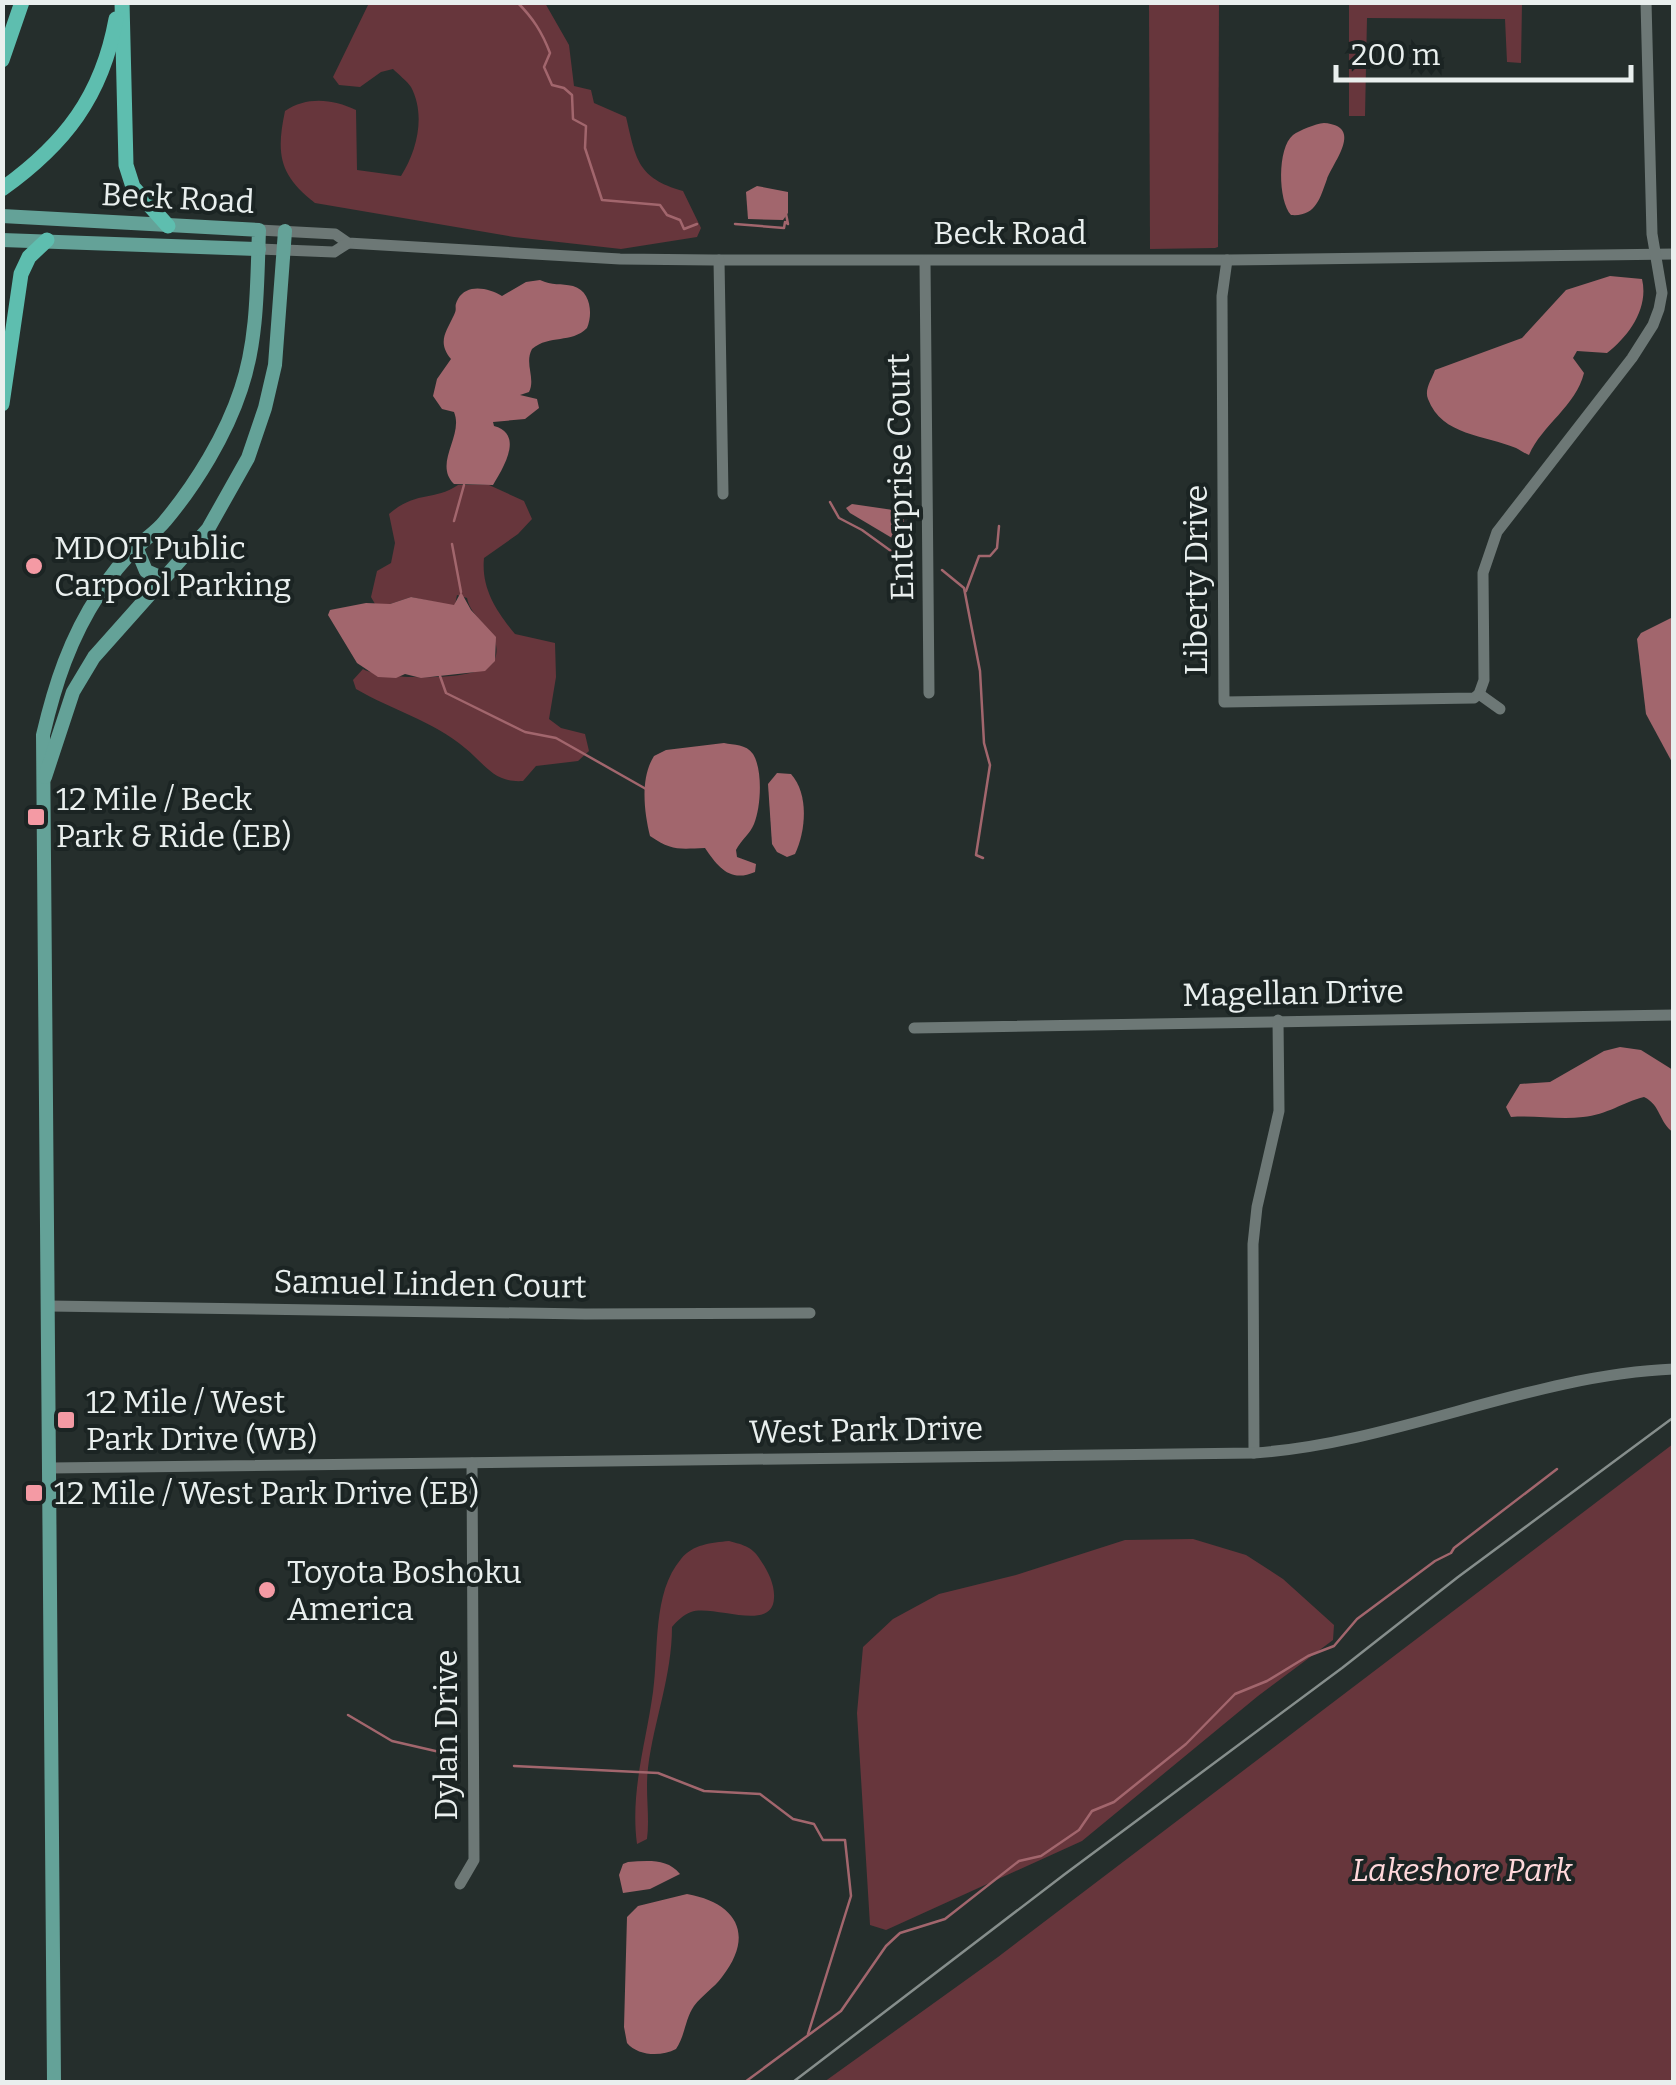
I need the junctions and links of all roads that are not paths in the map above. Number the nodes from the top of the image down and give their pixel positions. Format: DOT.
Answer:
graph roads {
  1 [pos="22,2"];
  2 [pos="120,2"];
  3 [pos="1646,2"];
  4 [pos="2,60"];
  5 [pos="2,189"];
  6 [pos="2,216"];
  7 [pos="168,226"];
  8 [pos="259,230"];
  9 [pos="285,231"];
  10 [pos="2,240"];
  11 [pos="47,240"];
  12 [pos="348,244"];
  13 [pos="258,249"];
  14 [pos="284,250"];
  15 [pos="1674,254"];
  16 [pos="1656,255"];
  17 [pos="719,260"];
  18 [pos="1227,260"];
  19 [pos="925,261"];
  20 [pos="2,335"];
  21 [pos="4,399"];
  22 [pos="723,494"];
  23 [pos="136,547"];
  24 [pos="162,578"];
  25 [pos="72,640"];
  26 [pos="94,657"];
  27 [pos="929,693"];
  28 [pos="1479,694"];
  29 [pos="1500,709"];
  30 [pos="43,782"];
  31 [pos="1674,1015"];
  32 [pos="1278,1020"];
  33 [pos="914,1028"];
  34 [pos="49,1306"];
  35 [pos="810,1313"];
  36 [pos="1674,1370"];
  37 [pos="1254,1453"];
  38 [pos="472,1463"];
  39 [pos="50,1468"];
  40 [pos="460,1884"];
  41 [pos="54,2082"];
  1 -- 4 [label="highway"];
  2 -- 5 [label="highway"];
  2 -- 7 [label="highway"];
  3 -- 16 [label="street"];
  6 -- 7 [label="main road, Beck Road"];
  7 -- 8 [label="main road, Beck Road"];
  8 -- 9 [label="street, Beck Road"];
  8 -- 13 [label="main road"];
  9 -- 12 [label="street, Beck Road"];
  9 -- 14 [label="main road"];
  10 -- 11 [label="main road, Beck Road"];
  11 -- 13 [label="main road, Beck Road"];
  11 -- 21 [label="highway"];
  12 -- 14 [label="street, Beck Road"];
  12 -- 17 [label="street, Beck Road"];
  13 -- 14 [label="street, Beck Road"];
  13 -- 23 [label="main road"];
  14 -- 24 [label="main road"];
  15 -- 16 [label="street, Beck Road"];
  16 -- 18 [label="street, Beck Road"];
  16 -- 28 [label="street"];
  17 -- 19 [label="street, Beck Road"];
  17 -- 22 [label="street"];
  18 -- 19 [label="street, Beck Road"];
  18 -- 28 [label="street, Liberty Drive"];
  19 -- 27 [label="street, Enterprise Court"];
  20 -- 21 [label="highway"];
  23 -- 24 [label="main road"];
  23 -- 25 [label="main road"];
  24 -- 26 [label="main road"];
  25 -- 26 [label="main road"];
  25 -- 30 [label="main road"];
  26 -- 30 [label="main road"];
  28 -- 29 [label="street"];
  30 -- 34 [label="main road"];
  31 -- 32 [label="street, Magellan Drive"];
  32 -- 33 [label="street, Magellan Drive"];
  32 -- 37 [label="street"];
  34 -- 35 [label="street, Samuel Linden Court"];
  34 -- 39 [label="main road"];
  36 -- 37 [label="street, West Park Drive"];
  37 -- 38 [label="street, West Park Drive"];
  38 -- 39 [label="street, West Park Drive"];
  38 -- 40 [label="street, Dylan Drive"];
  39 -- 41 [label="main road"];
}
